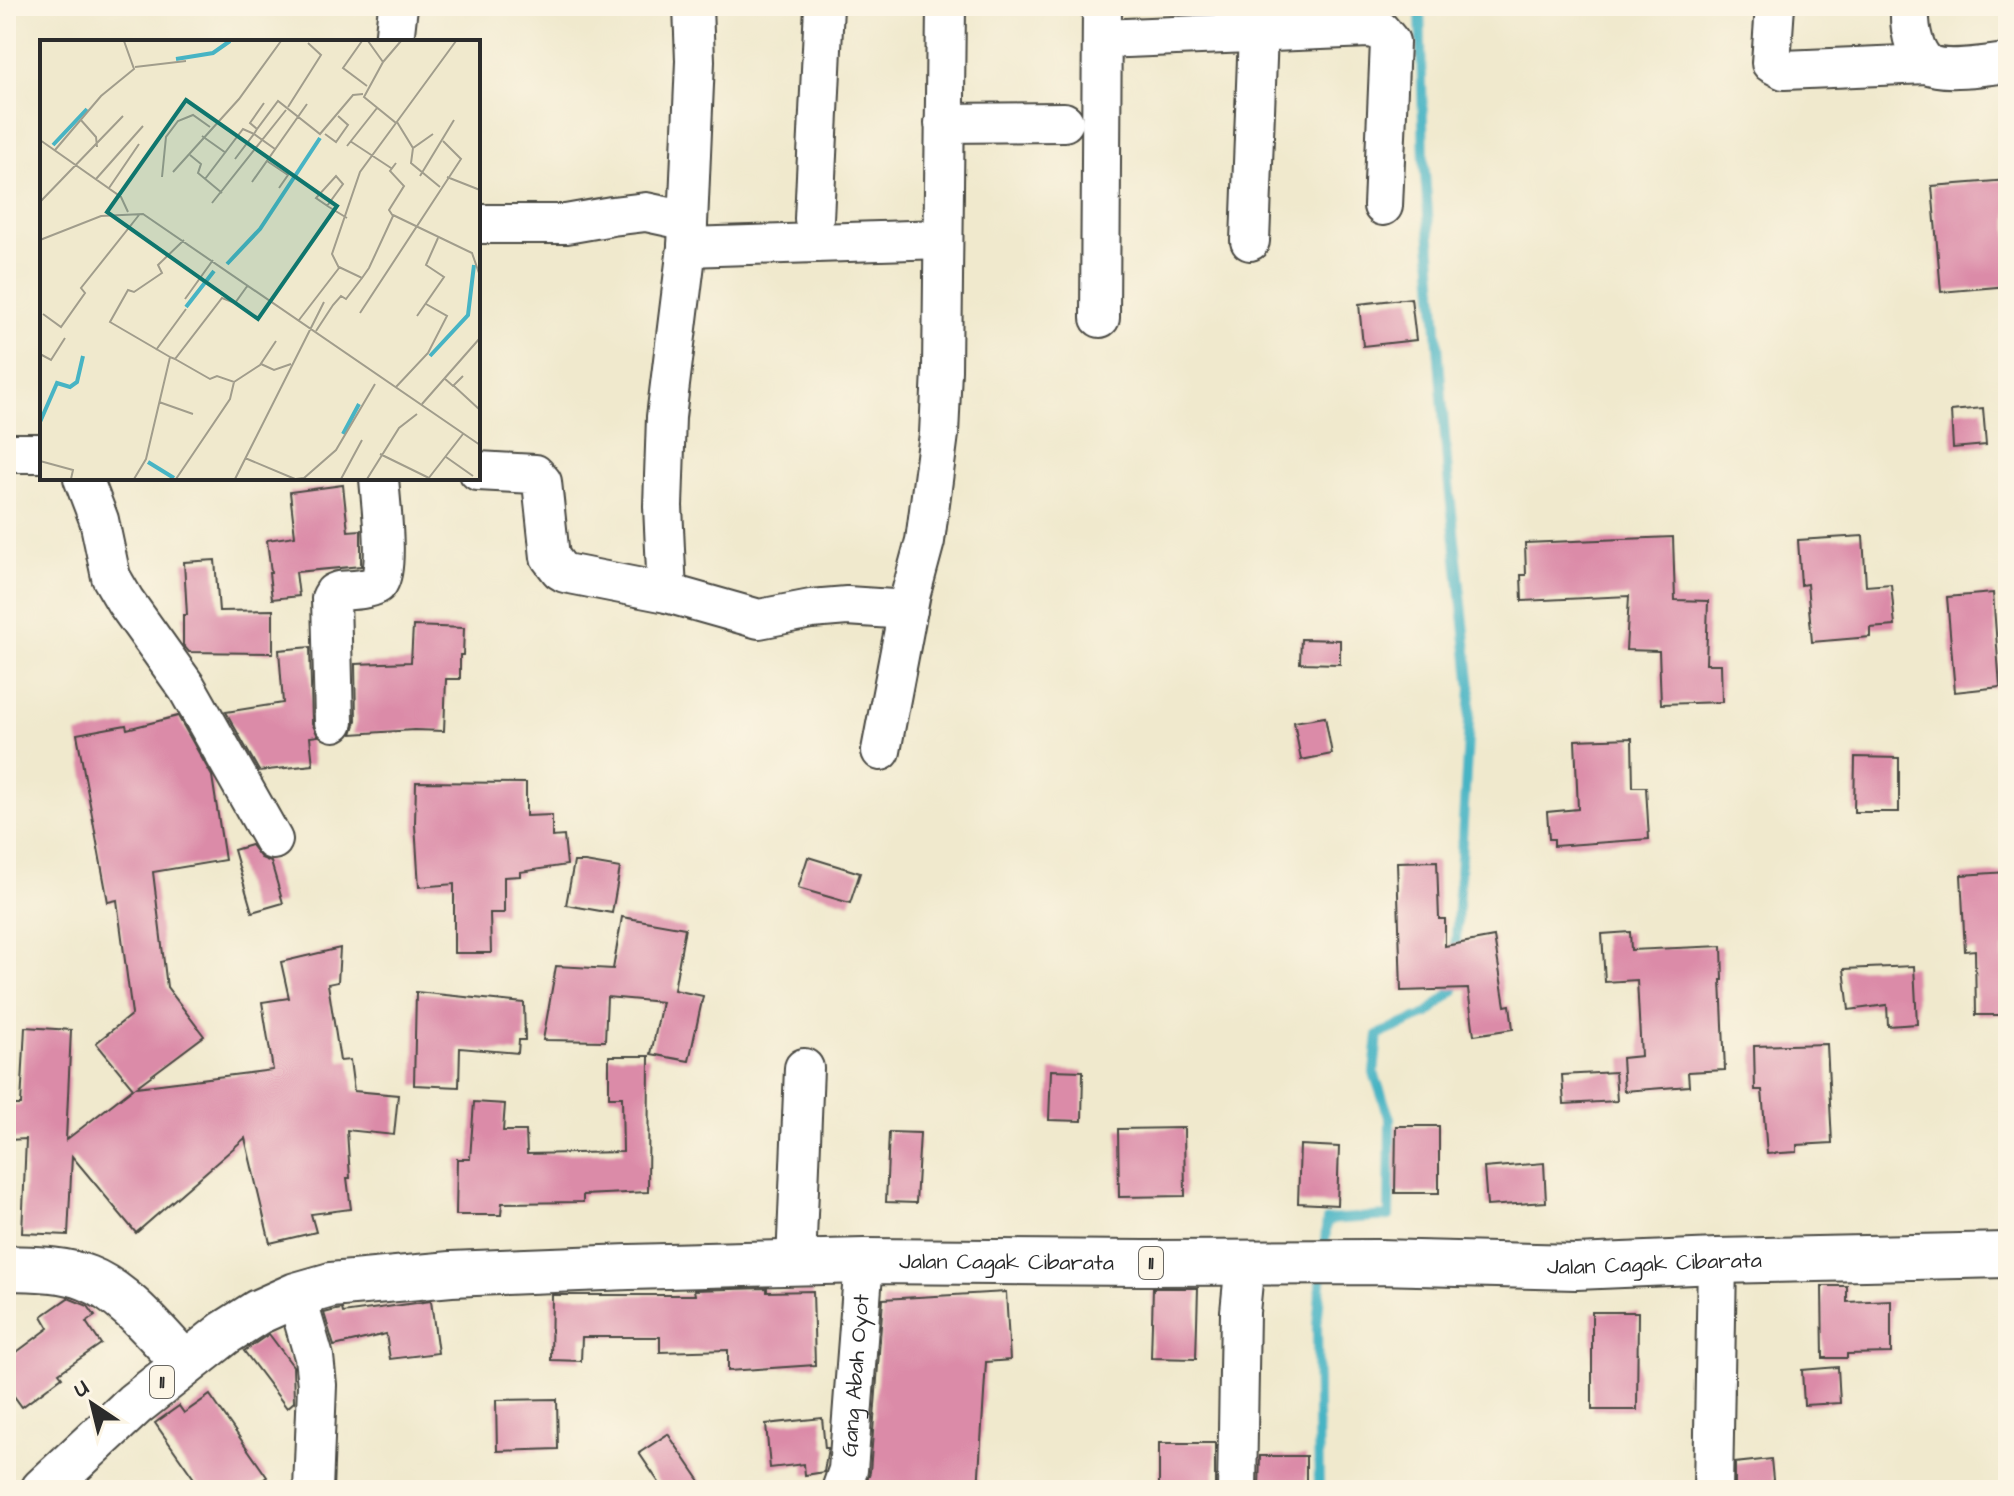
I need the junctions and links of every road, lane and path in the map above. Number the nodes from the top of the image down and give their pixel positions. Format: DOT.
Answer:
graph roads {
  1 [pos="398,6"];
  2 [pos="693,6"];
  3 [pos="824,6"];
  4 [pos="946,6"];
  5 [pos="1775,6"];
  6 [pos="1910,6"];
  7 [pos="1102,22"];
  8 [pos="1258,33"];
  9 [pos="394,40"];
  10 [pos="2008,63"];
  11 [pos="1927,64"];
  12 [pos="1064,122"];
  13 [pos="944,123"];
  14 [pos="1383,206"];
  15 [pos="814,219"];
  16 [pos="480,224"];
  17 [pos="688,234"];
  18 [pos="943,239"];
  19 [pos="1250,241"];
  20 [pos="1100,318"];
  21 [pos="6,453"];
  22 [pos="40,453"];
  23 [pos="480,471"];
  24 [pos="84,480"];
  25 [pos="379,480"];
  26 [pos="667,593"];
  27 [pos="908,610"];
  28 [pos="334,722"];
  29 [pos="881,751"];
  30 [pos="273,840"];
  31 [pos="804,1068"];
  32 [pos="2008,1255"];
  33 [pos="864,1261"];
  34 [pos="1717,1261"];
  35 [pos="1245,1262"];
  36 [pos="796,1263"];
  37 [pos="6,1268"];
  38 [pos="296,1295"];
  39 [pos="185,1364"];
  40 [pos="43,1490"];
  41 [pos="313,1490"];
  42 [pos="841,1490"];
  43 [pos="1237,1490"];
  44 [pos="1713,1490"];
  1 -- 9 [label="street"];
  2 -- 17 [label="street"];
  3 -- 15 [label="street"];
  4 -- 13 [label="street"];
  5 -- 11 [label="street"];
  6 -- 11 [label="street"];
  7 -- 8 [label="street"];
  7 -- 20 [label="street"];
  8 -- 14 [label="street"];
  8 -- 19 [label="street"];
  10 -- 11 [label="street"];
  12 -- 13 [label="street"];
  13 -- 18 [label="street"];
  16 -- 17 [label="street"];
  17 -- 18 [label="street"];
  17 -- 26 [label="street"];
  18 -- 27 [label="street"];
  21 -- 22 [label="street"];
  23 -- 26 [label="street"];
  24 -- 30 [label="street"];
  25 -- 28 [label="street"];
  26 -- 27 [label="street"];
  27 -- 29 [label="street"];
  31 -- 36 [label="street"];
  32 -- 34 [label="main road, Jalan Cagak Cibarata / 11"];
  33 -- 35 [label="main road, Jalan Cagak Cibarata / 11"];
  33 -- 36 [label="main road, Jalan Cagak Cibarata / 11"];
  33 -- 42 [label="street, Gang Abah Oyot"];
  34 -- 35 [label="main road, Jalan Cagak Cibarata / 11"];
  34 -- 44 [label="street"];
  35 -- 43 [label="street"];
  36 -- 38 [label="main road, Jalan Cagak Cibarata / 11"];
  37 -- 39 [label="main road"];
  38 -- 39 [label="main road, 11"];
  38 -- 41 [label="street"];
  39 -- 40 [label="main road, 11"];
}
